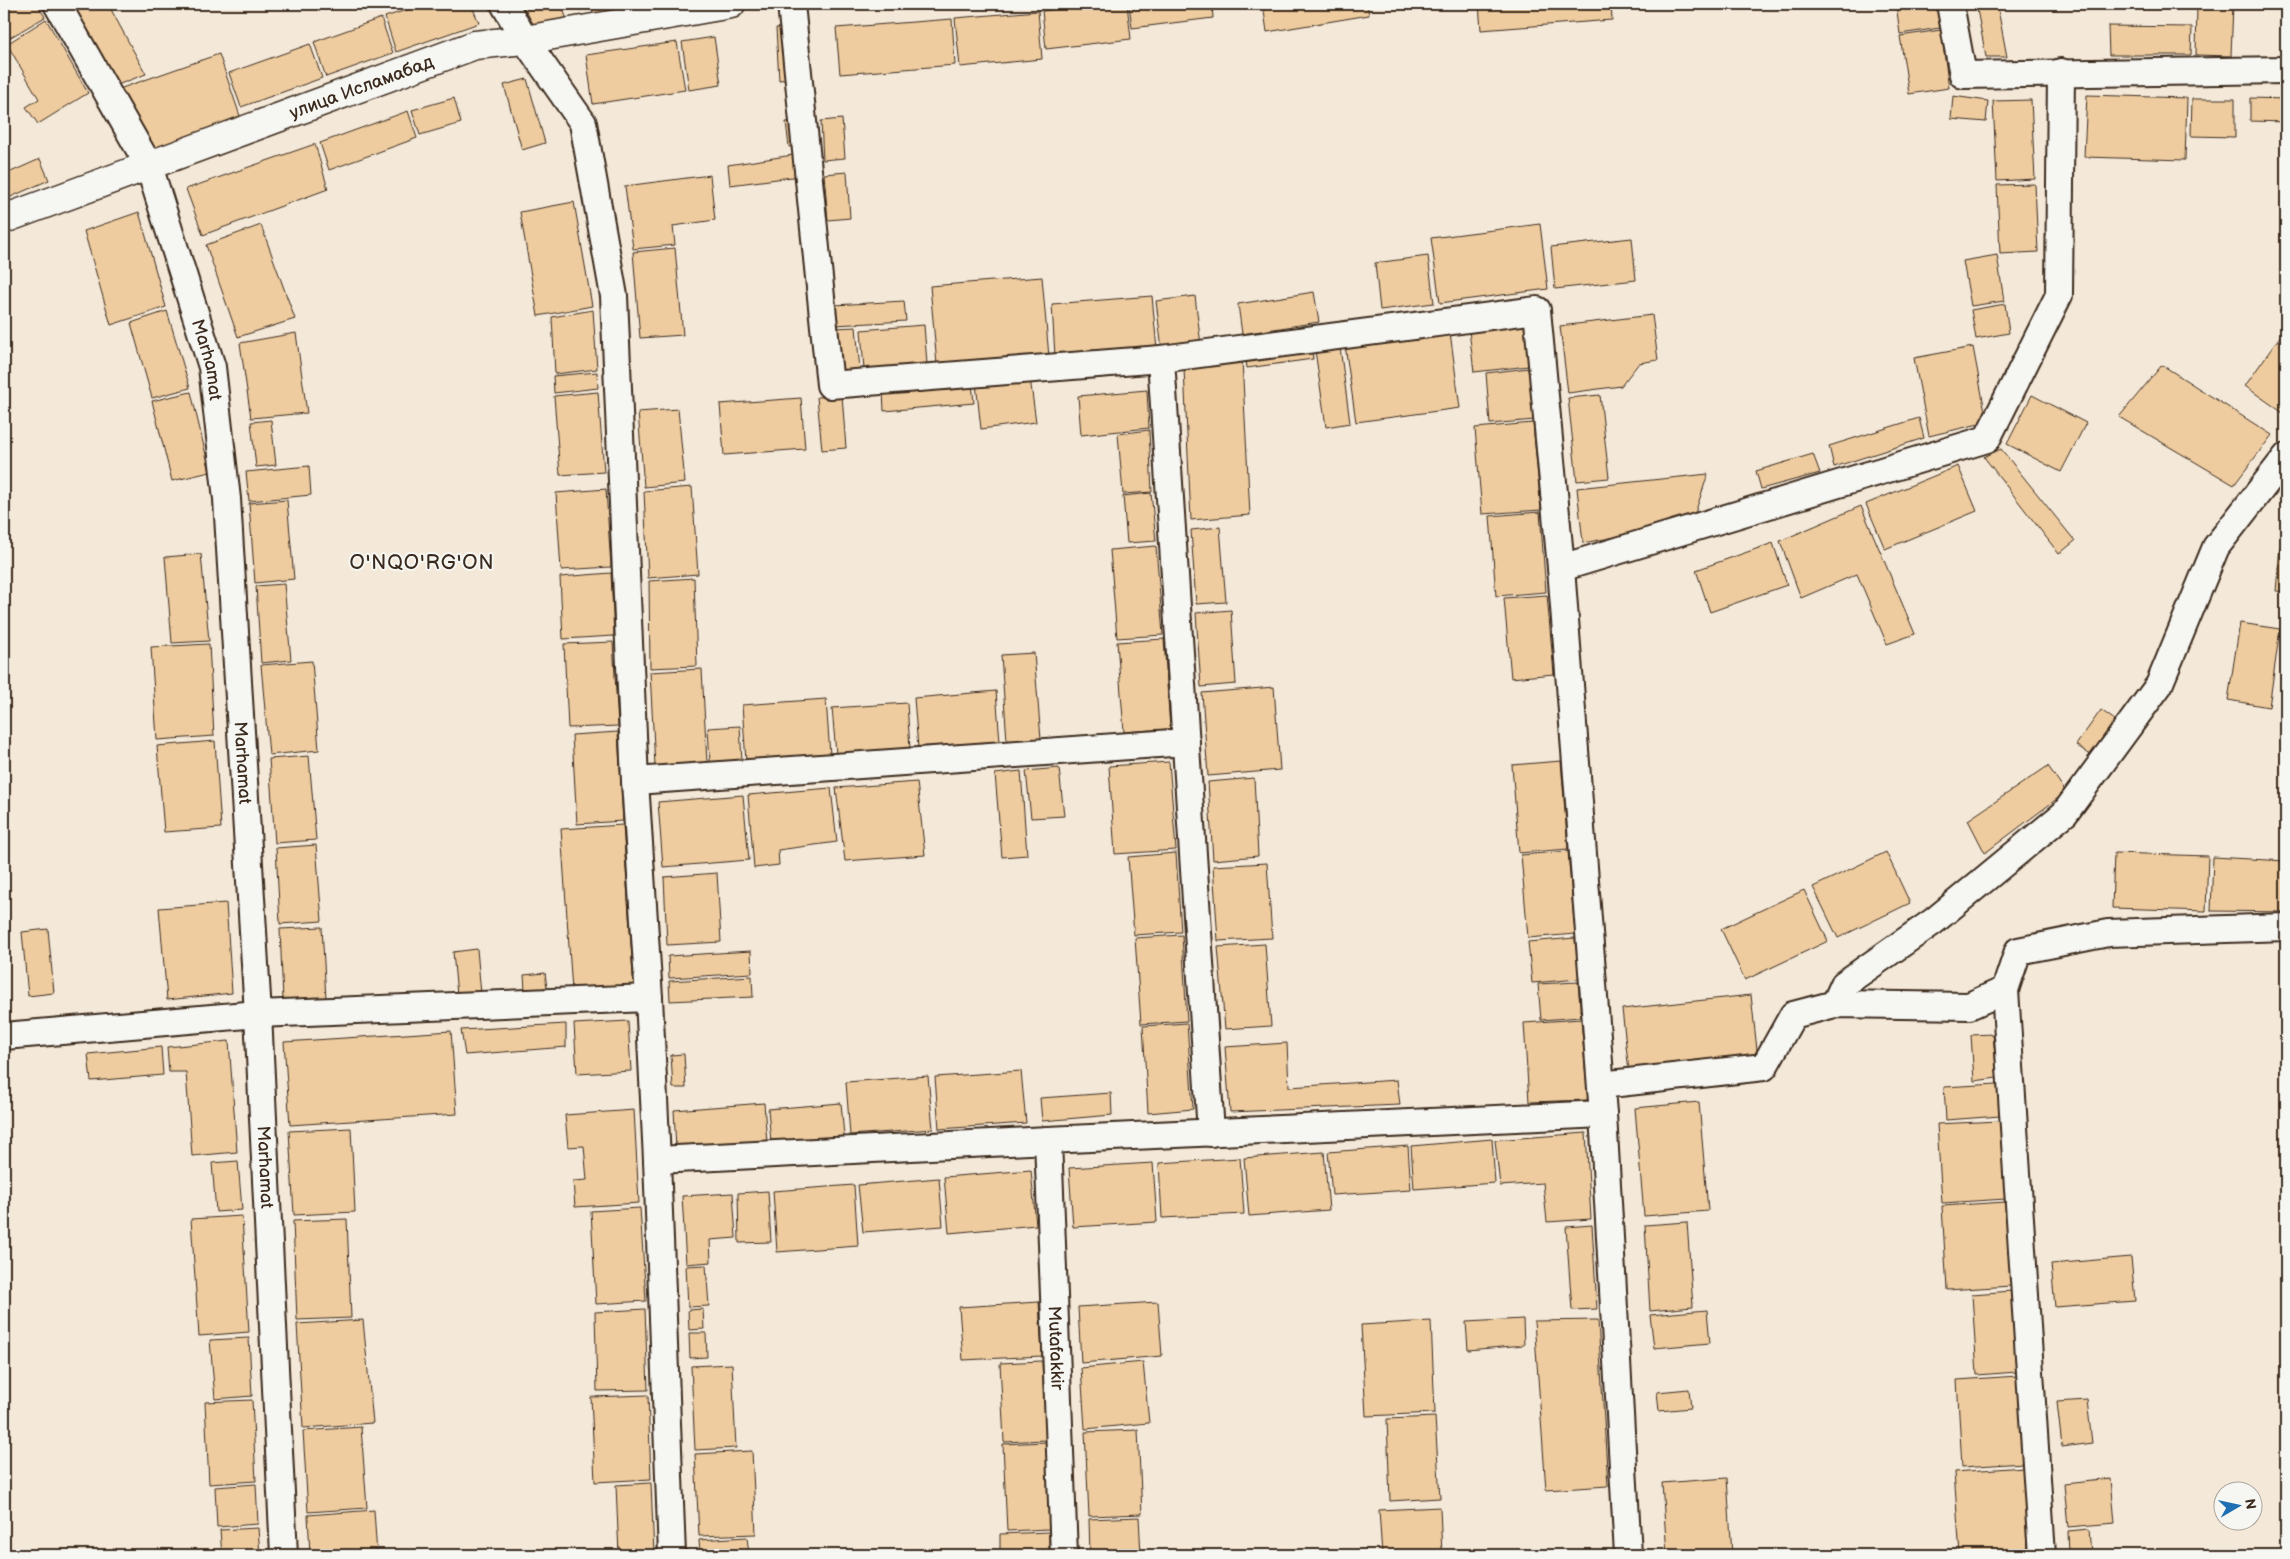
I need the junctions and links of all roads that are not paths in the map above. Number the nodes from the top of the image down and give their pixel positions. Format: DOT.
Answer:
graph roads {
  1 [pos="57,4"];
  2 [pos="504,4"];
  3 [pos="731,4"];
  4 [pos="791,4"];
  5 [pos="1950,4"];
  6 [pos="525,40"];
  7 [pos="2286,70"];
  8 [pos="2062,72"];
  9 [pos="149,166"];
  10 [pos="4,219"];
  11 [pos="1161,360"];
  12 [pos="2286,457"];
  13 [pos="1561,568"];
  14 [pos="1186,742"];
  15 [pos="635,781"];
  16 [pos="2286,927"];
  17 [pos="2005,990"];
  18 [pos="649,998"];
  19 [pos="1835,1004"];
  20 [pos="258,1014"];
  21 [pos="4,1036"];
  22 [pos="1600,1085"];
  23 [pos="1603,1114"];
  24 [pos="1212,1133"];
  25 [pos="1048,1140"];
  26 [pos="657,1160"];
  27 [pos="284,1555"];
  28 [pos="672,1555"];
  29 [pos="1064,1555"];
  30 [pos="1628,1555"];
  31 [pos="2042,1555"];
  1 -- 9 [label="street, Marhamat"];
  2 -- 6 [label="street"];
  3 -- 6 [label="street, улица Исламабад"];
  4 -- 11 [label="street"];
  5 -- 8 [label="street"];
  6 -- 9 [label="street, улица Исламабад"];
  6 -- 15 [label="street"];
  7 -- 8 [label="street"];
  8 -- 13 [label="street"];
  9 -- 10 [label="street, улица Исламабад"];
  9 -- 20 [label="street, Marhamat"];
  11 -- 13 [label="street"];
  11 -- 14 [label="street"];
  12 -- 19 [label="street"];
  13 -- 22 [label="street"];
  14 -- 15 [label="street"];
  14 -- 24 [label="street"];
  15 -- 18 [label="street"];
  16 -- 17 [label="street"];
  17 -- 19 [label="street"];
  17 -- 31 [label="street"];
  18 -- 20 [label="street"];
  18 -- 26 [label="street"];
  19 -- 22 [label="street"];
  20 -- 21 [label="street"];
  20 -- 27 [label="street, Marhamat"];
  22 -- 23 [label="street"];
  23 -- 24 [label="street"];
  23 -- 30 [label="street"];
  24 -- 25 [label="street"];
  25 -- 26 [label="street"];
  25 -- 29 [label="street, Mutafakkir"];
  26 -- 28 [label="street"];
}
